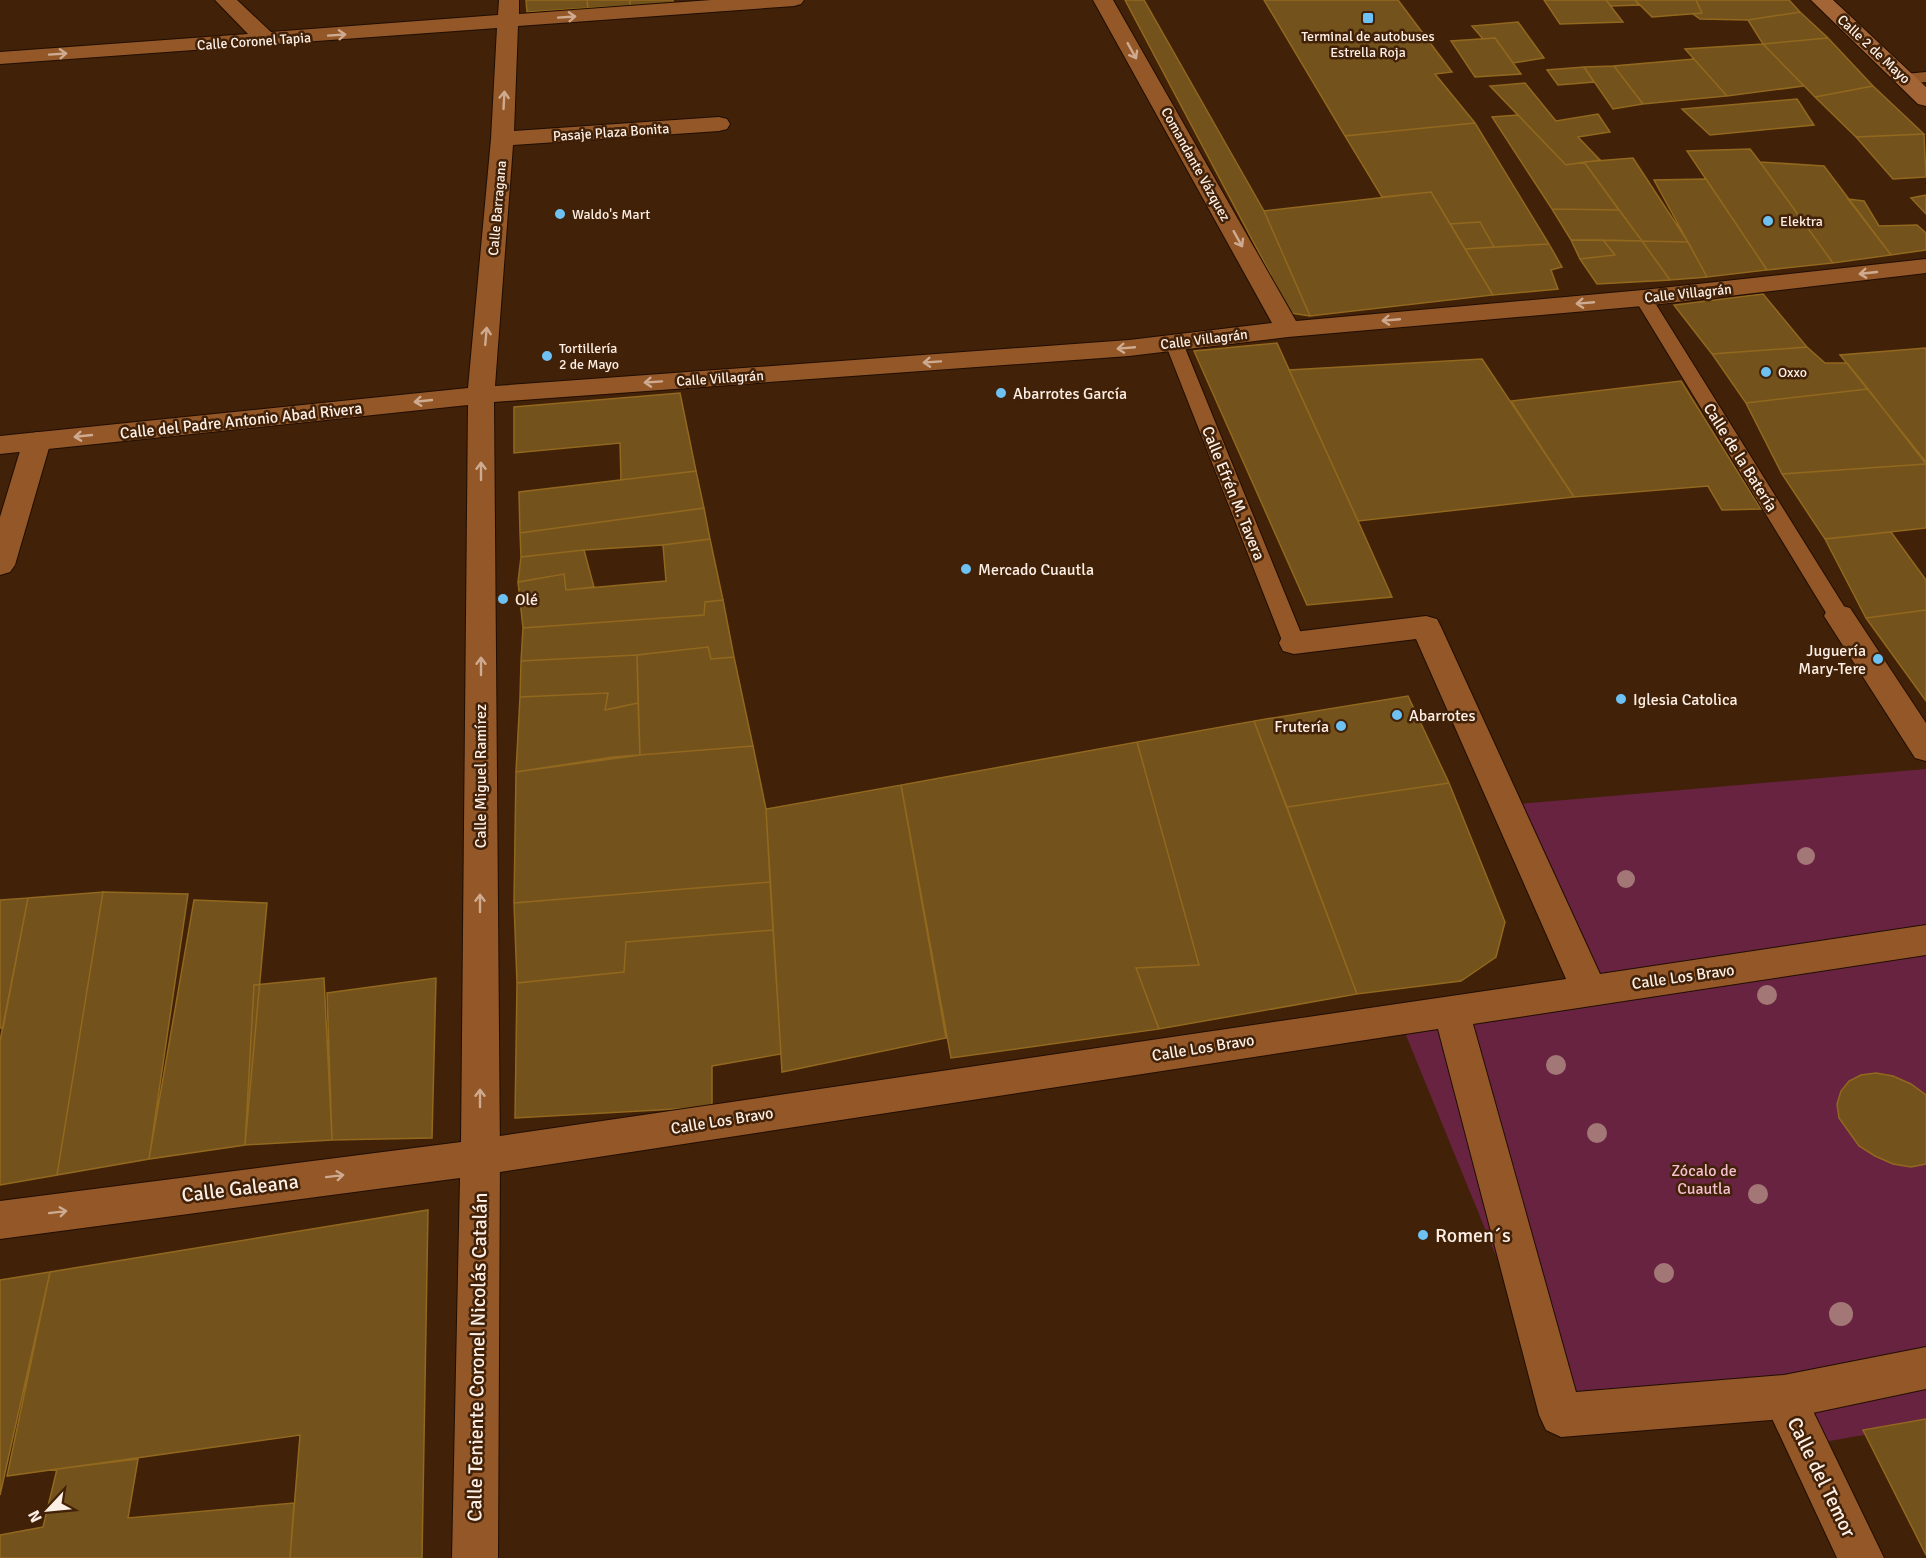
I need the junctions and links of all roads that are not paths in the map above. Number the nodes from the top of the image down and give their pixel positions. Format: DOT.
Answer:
graph roads {
  1 [pos="225,0"];
  2 [pos="794,0"];
  3 [pos="1103,0"];
  4 [pos="1821,0"];
  5 [pos="508,11"];
  6 [pos="267,40"];
  7 [pos="0,58"];
  8 [pos="1916,78"];
  9 [pos="1926,99"];
  10 [pos="719,124"];
  11 [pos="502,139"];
  12 [pos="1926,266"];
  13 [pos="1643,298"];
  14 [pos="1288,329"];
  15 [pos="1174,343"];
  16 [pos="481,395"];
  17 [pos="37,441"];
  18 [pos="0,445"];
  19 [pos="0,565"];
  20 [pos="1839,616"];
  21 [pos="1294,644"];
  22 [pos="1926,748"];
  23 [pos="1926,940"];
  24 [pos="1589,990"];
  25 [pos="1452,1013"];
  26 [pos="480,1157"];
  27 [pos="0,1220"];
  28 [pos="1926,1368"];
  29 [pos="1784,1397"];
  30 [pos="475,1558"];
  31 [pos="1861,1558"];
  1 -- 6 [label="street"];
  5 -- 2 [label="street, Calle Coronel Tapia, one-way"];
  3 -- 14 [label="street, Comandante Vázquez, one-way"];
  4 -- 8 [label="main road, Calle 2 de Mayo"];
  6 -- 5 [label="street, Calle Coronel Tapia, one-way"];
  11 -- 5 [label="street, Calle Barragana, one-way"];
  7 -- 6 [label="street, Calle Coronel Tapia, one-way"];
  8 -- 9 [label="main road, Calle 2 de Mayo"];
  10 -- 11 [label="street, Pasaje Plaza Bonita"];
  16 -- 11 [label="street, Calle Barragana, one-way"];
  12 -- 13 [label="street, Calle Villagrán, one-way"];
  13 -- 14 [label="street, Calle Villagrán, one-way"];
  13 -- 20 [label="lane, Calle de la Batería"];
  14 -- 15 [label="street, Calle Villagrán"];
  15 -- 16 [label="street, Calle Villagrán, one-way"];
  15 -- 21 [label="lane, Calle Efrén M. Tavera"];
  16 -- 17 [label="street, Calle del Padre Antonio Abad Rivera, one-way"];
  26 -- 16 [label="street, Calle Miguel Ramírez, one-way"];
  17 -- 18 [label="street, Calle del Padre Antonio Abad Rivera"];
  17 -- 19 [label="street"];
  20 -- 22 [label="street"];
  21 -- 24 [label="street"];
  23 -- 24 [label="street, Calle Los Bravo"];
  24 -- 25 [label="street, Calle Los Bravo"];
  25 -- 26 [label="street, Calle Los Bravo"];
  25 -- 29 [label="street"];
  27 -- 26 [label="street, Calle Galeana, one-way"];
  26 -- 30 [label="street, Calle Teniente Coronel Nicolás Catalán"];
  28 -- 29 [label="street"];
  29 -- 31 [label="street, Calle del Temor"];
}
